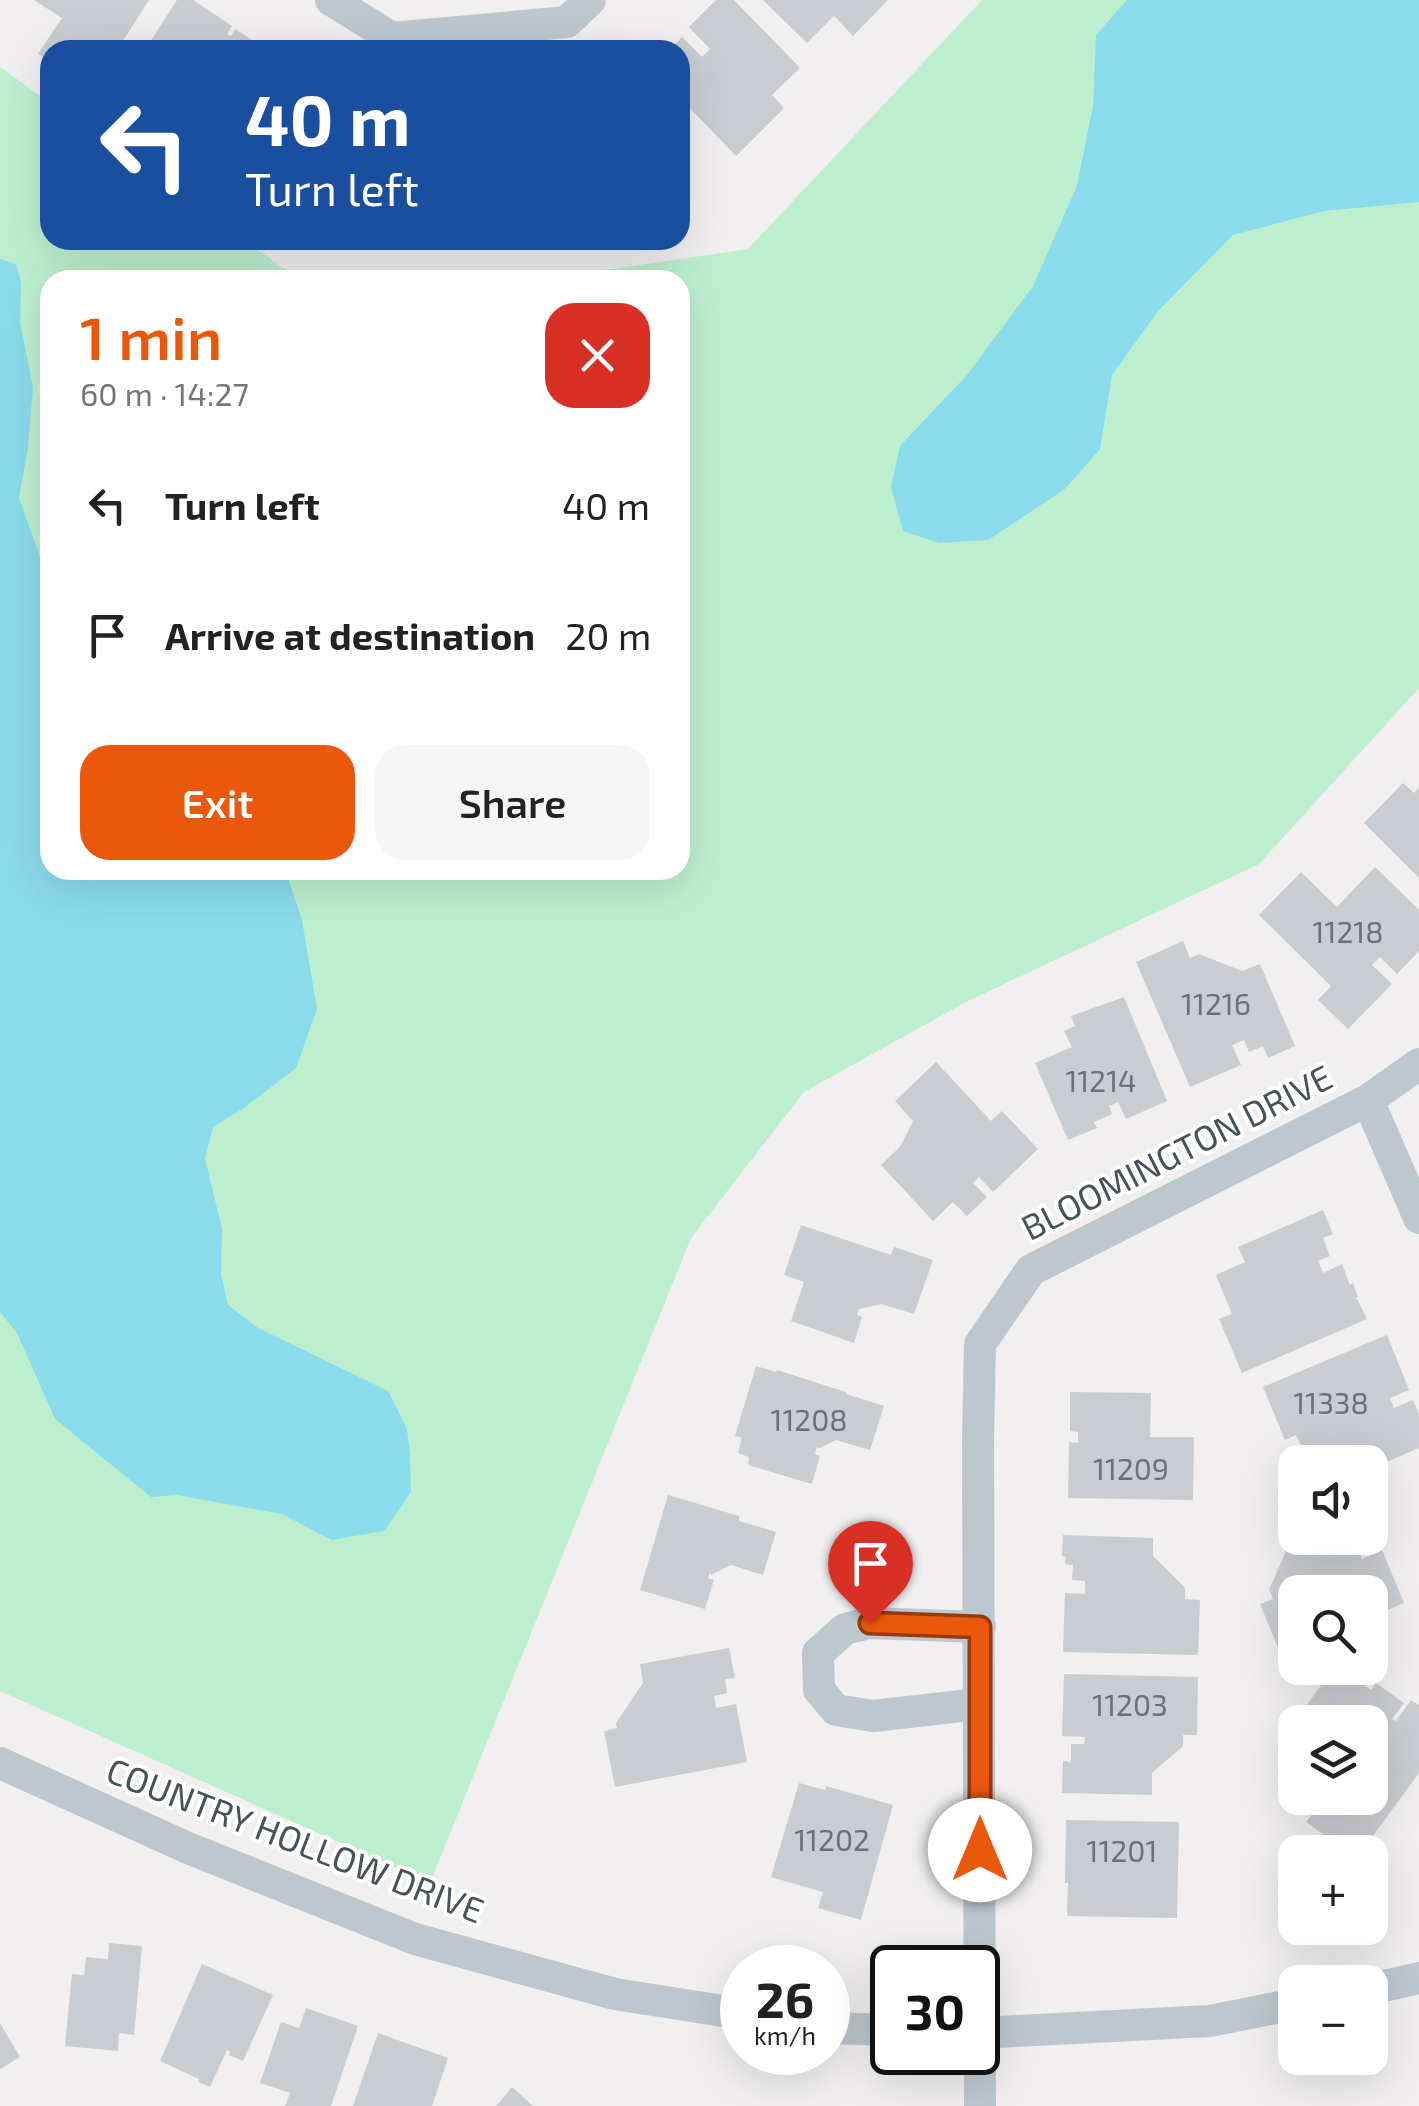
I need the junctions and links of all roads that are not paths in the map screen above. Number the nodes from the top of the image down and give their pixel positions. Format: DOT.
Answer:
graph roads {
  1 [pos="331,0"];
  2 [pos="590,0"];
  3 [pos="1419,1064"];
  4 [pos="1368,1100"];
  5 [pos="1419,1218"];
  6 [pos="980,1627"];
  7 [pos="980,1704"];
  8 [pos="0,1763"];
  9 [pos="979,1945"];
  10 [pos="1419,1978"];
  11 [pos="1388,1985"];
  12 [pos="1278,2007"];
  13 [pos="720,2011"];
  14 [pos="1000,2032"];
  15 [pos="980,2075"];
  16 [pos="980,2106"];
  1 -- 2 [label="street"];
  3 -- 4 [label="street, BLOOMINGTON DRIVE"];
  4 -- 5 [label="street, BLOOMINGTON DRIVE"];
  4 -- 6 [label="street, BLOOMINGTON DRIVE"];
  6 -- 7 [label="street, BLOOMINGTON DRIVE"];
  6 -- 7 [label="street"];
  7 -- 9 [label="street, BLOOMINGTON DRIVE"];
  8 -- 13 [label="street, COUNTRY HOLLOW DRIVE"];
  10 -- 11 [label="street"];
  12 -- 14 [label="street"];
  15 -- 16 [label="street, BLOOMINGTON DRIVE"];
}
